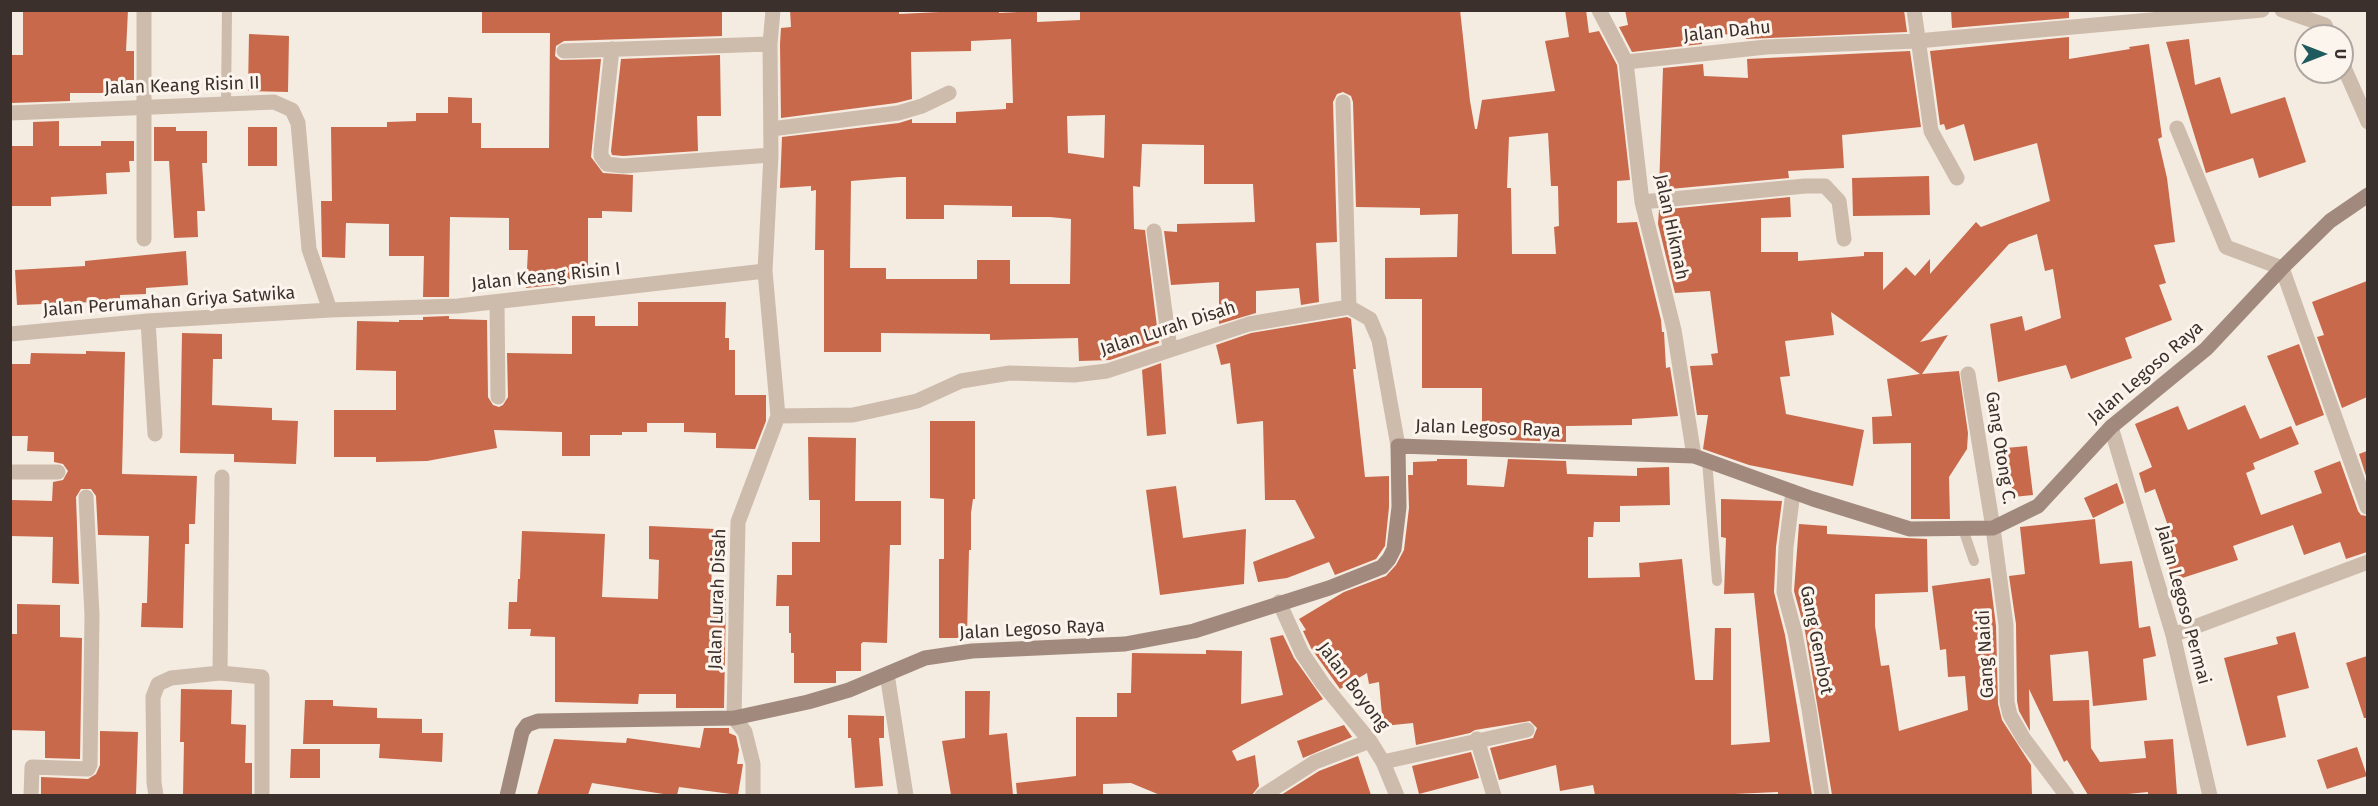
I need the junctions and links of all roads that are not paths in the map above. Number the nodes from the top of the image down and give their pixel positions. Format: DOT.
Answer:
graph roads {
  1 [pos="144,10"];
  2 [pos="227,10"];
  3 [pos="773,10"];
  4 [pos="1599,10"];
  5 [pos="1914,10"];
  6 [pos="2262,10"];
  7 [pos="2282,10"];
  8 [pos="2327,24"];
  9 [pos="1917,41"];
  10 [pos="770,44"];
  11 [pos="612,49"];
  12 [pos="564,51"];
  13 [pos="1626,62"];
  14 [pos="2351,84"];
  15 [pos="949,93"];
  16 [pos="1343,102"];
  17 [pos="226,103"];
  18 [pos="144,106"];
  19 [pos="10,113"];
  20 [pos="2367,122"];
  21 [pos="2176,128"];
  22 [pos="771,129"];
  23 [pos="771,155"];
  24 [pos="1957,178"];
  25 [pos="2367,195"];
  26 [pos="1642,202"];
  27 [pos="1154,231"];
  28 [pos="144,239"];
  29 [pos="1844,239"];
  30 [pos="2282,268"];
  31 [pos="765,271"];
  32 [pos="498,302"];
  33 [pos="1349,307"];
  34 [pos="330,310"];
  35 [pos="148,321"];
  36 [pos="10,334"];
  37 [pos="1170,349"];
  38 [pos="1968,374"];
  39 [pos="498,397"];
  40 [pos="778,416"];
  41 [pos="2111,427"];
  42 [pos="155,434"];
  43 [pos="1398,446"];
  44 [pos="1700,459"];
  45 [pos="10,472"];
  46 [pos="58,472"];
  47 [pos="222,477"];
  48 [pos="1793,492"];
  49 [pos="86,497"];
  50 [pos="2367,507"];
  51 [pos="1993,528"];
  52 [pos="1963,529"];
  53 [pos="1974,561"];
  54 [pos="2367,562"];
  55 [pos="1717,581"];
  56 [pos="1279,602"];
  57 [pos="2173,634"];
  58 [pos="220,673"];
  59 [pos="887,674"];
  60 [pos="734,718"];
  61 [pos="1527,730"];
  62 [pos="1477,740"];
  63 [pos="1370,741"];
  64 [pos="1383,762"];
  65 [pos="31,795"];
  66 [pos="156,795"];
  67 [pos="262,795"];
  68 [pos="507,795"];
  69 [pos="753,795"];
  70 [pos="906,795"];
  71 [pos="1262,795"];
  72 [pos="1397,795"];
  73 [pos="1494,795"];
  74 [pos="1822,795"];
  75 [pos="2067,795"];
  76 [pos="2210,795"];
  1 -- 18 [label="street"];
  2 -- 17 [label="lane"];
  3 -- 10 [label="street, Jalan Lurah Disah"];
  4 -- 13 [label="street, Jalan Hikmah"];
  5 -- 9 [label="street"];
  6 -- 9 [label="street, Jalan Dahu"];
  7 -- 8 [label="street"];
  9 -- 13 [label="street, Jalan Dahu"];
  9 -- 24 [label="street"];
  10 -- 11 [label="street"];
  10 -- 22 [label="street, Jalan Lurah Disah"];
  11 -- 12 [label="street"];
  11 -- 23 [label="street"];
  13 -- 26 [label="street, Jalan Hikmah"];
  14 -- 20 [label="street"];
  15 -- 22 [label="street"];
  16 -- 33 [label="street"];
  17 -- 18 [label="street, Jalan Keang Risin II"];
  17 -- 34 [label="street, Jalan Keang Risin II"];
  18 -- 19 [label="street, Jalan Keang Risin II"];
  18 -- 28 [label="street"];
  21 -- 30 [label="street"];
  22 -- 23 [label="street, Jalan Lurah Disah"];
  23 -- 31 [label="street, Jalan Lurah Disah"];
  25 -- 30 [label="street, Jalan Legoso Raya"];
  26 -- 29 [label="street"];
  26 -- 44 [label="street, Jalan Hikmah"];
  27 -- 37 [label="street"];
  30 -- 41 [label="street, Jalan Legoso Raya"];
  30 -- 50 [label="street"];
  31 -- 32 [label="street, Jalan Keang Risin I"];
  31 -- 40 [label="street, Jalan Lurah Disah"];
  32 -- 34 [label="street, Jalan Keang Risin I"];
  32 -- 39 [label="street"];
  33 -- 37 [label="street, Jalan Lurah Disah"];
  33 -- 43 [label="street"];
  34 -- 35 [label="street, Jalan Perumahan Griya Satwika"];
  35 -- 36 [label="street, Jalan Perumahan Griya Satwika"];
  35 -- 42 [label="street"];
  37 -- 40 [label="street, Jalan Lurah Disah"];
  38 -- 51 [label="street, Gang Otong C."];
  40 -- 60 [label="street, Jalan Lurah Disah"];
  41 -- 51 [label="street, Jalan Legoso Raya"];
  41 -- 57 [label="street, Jalan Legoso Permai"];
  43 -- 44 [label="street, Jalan Legoso Raya"];
  43 -- 56 [label="street, Jalan Legoso Raya"];
  44 -- 48 [label="street, Jalan Legoso Raya"];
  44 -- 55 [label="lane"];
  45 -- 46 [label="street"];
  47 -- 58 [label="street"];
  48 -- 52 [label="street, Jalan Legoso Raya"];
  48 -- 74 [label="street, Gang Gembot"];
  49 -- 65 [label="street"];
  51 -- 52 [label="street, Jalan Legoso Raya"];
  51 -- 75 [label="street, Gang Naidi"];
  52 -- 53 [label="lane"];
  54 -- 57 [label="street"];
  56 -- 59 [label="street, Jalan Legoso Raya"];
  56 -- 63 [label="street, Jalan Boyong"];
  57 -- 76 [label="street, Jalan Legoso Permai"];
  58 -- 66 [label="street"];
  58 -- 67 [label="street"];
  59 -- 60 [label="street, Jalan Legoso Raya"];
  59 -- 70 [label="street"];
  60 -- 68 [label="street, Jalan Legoso Raya"];
  60 -- 69 [label="street"];
  61 -- 62 [label="street"];
  62 -- 64 [label="street"];
  62 -- 73 [label="street"];
  63 -- 64 [label="street, Jalan Boyong"];
  63 -- 71 [label="street"];
  64 -- 72 [label="street, Jalan Boyong"];
}
